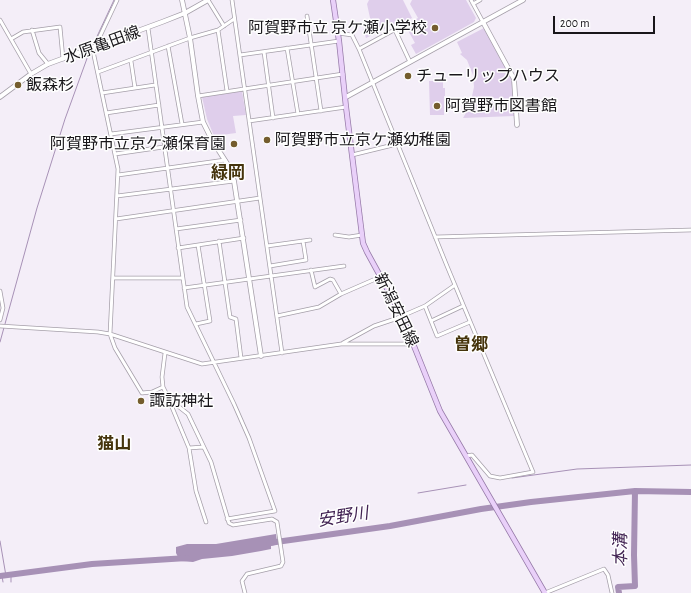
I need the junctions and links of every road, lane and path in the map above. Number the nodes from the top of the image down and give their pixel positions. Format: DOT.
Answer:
graph roads {
  1 [pos="117,0"];
  2 [pos="182,0"];
  3 [pos="208,0"];
  4 [pos="232,0"];
  5 [pos="332,0"];
  6 [pos="471,0"];
  7 [pos="480,0"];
  8 [pos="523,0"];
  9 [pos="473,4"];
  10 [pos="185,13"];
  11 [pos="307,16"];
  12 [pos="234,19"];
  13 [pos="0,20"];
  14 [pos="483,22"];
  15 [pos="224,26"];
  16 [pos="148,28"];
  17 [pos="32,30"];
  18 [pos="218,30"];
  19 [pos="338,33"];
  20 [pos="190,38"];
  21 [pos="11,39"];
  22 [pos="339,41"];
  23 [pos="311,45"];
  24 [pos="168,46"];
  25 [pos="94,48"];
  26 [pos="287,48"];
  27 [pos="359,49"];
  28 [pos="264,52"];
  29 [pos="152,53"];
  30 [pos="240,55"];
  31 [pos="63,58"];
  32 [pos="131,61"];
  33 [pos="410,62"];
  34 [pos="48,64"];
  35 [pos="98,72"];
  36 [pos="31,74"];
  37 [pos="343,74"];
  38 [pos="317,78"];
  39 [pos="293,81"];
  40 [pos="372,83"];
  41 [pos="155,85"];
  42 [pos="268,85"];
  43 [pos="135,88"];
  44 [pos="244,89"];
  45 [pos="227,91"];
  46 [pos="102,93"];
  47 [pos="198,96"];
  48 [pos="0,97"];
  49 [pos="346,97"];
  50 [pos="158,105"];
  51 [pos="346,107"];
  52 [pos="321,111"];
  53 [pos="106,113"];
  54 [pos="298,114"];
  55 [pos="273,118"];
  56 [pos="249,121"];
  57 [pos="203,122"];
  58 [pos="182,124"];
  59 [pos="517,125"];
  60 [pos="162,127"];
  61 [pos="111,134"];
  62 [pos="212,140"];
  63 [pos="397,144"];
  64 [pos="165,148"];
  65 [pos="114,154"];
  66 [pos="352,155"];
  67 [pos="226,160"];
  68 [pos="168,168"];
  69 [pos="118,175"];
  70 [pos="234,180"];
  71 [pos="171,189"];
  72 [pos="117,196"];
  73 [pos="260,198"];
  74 [pos="238,201"];
  75 [pos="173,210"];
  76 [pos="116,218"];
  77 [pos="241,220"];
  78 [pos="176,229"];
  79 [pos="691,230"];
  80 [pos="362,235"];
  81 [pos="334,236"];
  82 [pos="435,237"];
  83 [pos="244,238"];
  84 [pos="310,240"];
  85 [pos="219,241"];
  86 [pos="303,241"];
  87 [pos="198,244"];
  88 [pos="267,246"];
  89 [pos="178,248"];
  90 [pos="270,266"];
  91 [pos="344,266"];
  92 [pos="311,270"];
  93 [pos="271,276"];
  94 [pos="380,277"];
  95 [pos="113,278"];
  96 [pos="183,278"];
  97 [pos="250,279"];
  98 [pos="225,282"];
  99 [pos="205,285"];
  100 [pos="455,285"];
  101 [pos="184,288"];
  102 [pos="0,291"];
  103 [pos="340,294"];
  104 [pos="425,306"];
  105 [pos="463,306"];
  106 [pos="277,316"];
  107 [pos="402,316"];
  108 [pos="0,320"];
  109 [pos="431,321"];
  110 [pos="470,322"];
  111 [pos="196,324"];
  112 [pos="0,326"];
  113 [pos="110,334"];
  114 [pos="341,344"];
  115 [pos="414,344"];
  116 [pos="165,353"];
  117 [pos="282,353"];
  118 [pos="261,356"];
  119 [pos="241,358"];
  120 [pos="214,363"];
  121 [pos="163,387"];
  122 [pos="169,399"];
  123 [pos="203,446"];
  124 [pos="189,448"];
  125 [pos="466,456"];
  126 [pos="227,519"];
  127 [pos="206,522"];
  128 [pos="245,593"];
  129 [pos="545,593"];
  130 [pos="612,593"];
  1 -- 25 [label="street"];
  2 -- 10 [label="street"];
  3 -- 10 [label="street, 水原亀田線"];
  3 -- 15 [label="street"];
  4 -- 12 [label="street"];
  5 -- 19 [label="main road, 新潟安田線"];
  6 -- 9 [label="street"];
  7 -- 9 [label="street"];
  8 -- 14 [label="street"];
  9 -- 14 [label="street"];
  10 -- 16 [label="street, 水原亀田線"];
  10 -- 20 [label="street"];
  11 -- 23 [label="street"];
  12 -- 15 [label="street"];
  12 -- 30 [label="street"];
  13 -- 21 [label="street"];
  14 -- 33 [label="street"];
  14 -- 59 [label="street"];
  15 -- 18 [label="street"];
  16 -- 25 [label="street, 水原亀田線"];
  16 -- 29 [label="street"];
  17 -- 21 [label="street"];
  17 -- 31 [label="street"];
  17 -- 34 [label="street"];
  18 -- 20 [label="street"];
  18 -- 45 [label="street"];
  19 -- 22 [label="main road, 新潟安田線"];
  19 -- 27 [label="street"];
  20 -- 24 [label="street"];
  20 -- 47 [label="street"];
  21 -- 36 [label="street"];
  22 -- 23 [label="street"];
  22 -- 37 [label="main road, 新潟安田線"];
  23 -- 26 [label="street"];
  23 -- 38 [label="street"];
  24 -- 29 [label="street"];
  24 -- 58 [label="street"];
  25 -- 31 [label="street, 水原亀田線"];
  25 -- 35 [label="street"];
  26 -- 28 [label="street"];
  26 -- 39 [label="street"];
  27 -- 33 [label="street"];
  27 -- 40 [label="street"];
  28 -- 30 [label="street"];
  28 -- 42 [label="street"];
  29 -- 32 [label="street"];
  29 -- 41 [label="street"];
  30 -- 44 [label="street"];
  31 -- 34 [label="street, 水原亀田線"];
  32 -- 35 [label="street"];
  32 -- 43 [label="street"];
  33 -- 40 [label="street"];
  34 -- 36 [label="street, 水原亀田線"];
  35 -- 46 [label="street"];
  36 -- 48 [label="street, 水原亀田線"];
  37 -- 38 [label="street"];
  37 -- 49 [label="main road, 新潟安田線"];
  38 -- 39 [label="street"];
  38 -- 52 [label="street"];
  39 -- 42 [label="street"];
  39 -- 54 [label="street"];
  40 -- 49 [label="street"];
  40 -- 63 [label="street"];
  41 -- 43 [label="street"];
  41 -- 50 [label="street"];
  42 -- 44 [label="street"];
  42 -- 55 [label="street"];
  43 -- 46 [label="street"];
  44 -- 45 [label="street"];
  44 -- 56 [label="street"];
  45 -- 47 [label="street"];
  46 -- 53 [label="street"];
  47 -- 57 [label="street"];
  49 -- 51 [label="main road, 新潟安田線"];
  50 -- 53 [label="street"];
  50 -- 60 [label="street"];
  51 -- 52 [label="street"];
  51 -- 66 [label="main road, 新潟安田線"];
  52 -- 54 [label="street"];
  53 -- 61 [label="street"];
  54 -- 55 [label="street"];
  55 -- 56 [label="street"];
  56 -- 73 [label="street"];
  57 -- 58 [label="street"];
  57 -- 62 [label="street"];
  58 -- 60 [label="street"];
  60 -- 61 [label="street"];
  60 -- 64 [label="street"];
  61 -- 65 [label="street"];
  62 -- 64 [label="street"];
  62 -- 67 [label="street"];
  63 -- 66 [label="street"];
  63 -- 82 [label="street"];
  64 -- 65 [label="street"];
  64 -- 68 [label="street"];
  65 -- 69 [label="street"];
  66 -- 80 [label="main road, 新潟安田線"];
  67 -- 68 [label="street"];
  67 -- 70 [label="street"];
  68 -- 69 [label="street"];
  68 -- 71 [label="street"];
  69 -- 72 [label="street"];
  70 -- 71 [label="street"];
  70 -- 74 [label="street"];
  71 -- 72 [label="street"];
  71 -- 75 [label="street"];
  72 -- 76 [label="street"];
  73 -- 74 [label="street"];
  73 -- 88 [label="street"];
  74 -- 75 [label="street"];
  74 -- 77 [label="street"];
  75 -- 76 [label="street"];
  75 -- 78 [label="street"];
  76 -- 95 [label="street"];
  77 -- 78 [label="street"];
  77 -- 83 [label="street"];
  78 -- 89 [label="street"];
  79 -- 82 [label="street"];
  80 -- 81 [label="street"];
  80 -- 94 [label="main road, 新潟安田線"];
  82 -- 100 [label="street"];
  83 -- 85 [label="street"];
  83 -- 97 [label="street"];
  84 -- 86 [label="street"];
  85 -- 87 [label="street"];
  85 -- 98 [label="street"];
  86 -- 88 [label="street"];
  86 -- 90 [label="street"];
  87 -- 89 [label="street"];
  87 -- 99 [label="street"];
  88 -- 90 [label="street"];
  89 -- 96 [label="street"];
  90 -- 93 [label="street"];
  91 -- 92 [label="street"];
  92 -- 93 [label="street"];
  92 -- 103 [label="street"];
  93 -- 97 [label="street"];
  93 -- 106 [label="street"];
  94 -- 103 [label="street"];
  94 -- 107 [label="main road, 新潟安田線"];
  95 -- 96 [label="street"];
  95 -- 113 [label="street"];
  96 -- 101 [label="street"];
  97 -- 98 [label="street"];
  97 -- 118 [label="street"];
  98 -- 99 [label="street"];
  98 -- 119 [label="street"];
  99 -- 101 [label="street"];
  99 -- 111 [label="street"];
  100 -- 104 [label="street"];
  100 -- 105 [label="street"];
  101 -- 111 [label="street"];
  102 -- 108 [label="street"];
  103 -- 106 [label="street"];
  104 -- 107 [label="street"];
  104 -- 109 [label="street"];
  105 -- 109 [label="street"];
  105 -- 110 [label="street"];
  106 -- 117 [label="street"];
  107 -- 114 [label="street"];
  107 -- 115 [label="main road, 新潟安田線"];
  109 -- 110 [label="street"];
  110 -- 125 [label="street"];
  111 -- 120 [label="street"];
  112 -- 113 [label="street"];
  113 -- 116 [label="street"];
  113 -- 121 [label="street"];
  114 -- 115 [label="street"];
  114 -- 117 [label="street"];
  115 -- 125 [label="main road, 新潟安田線"];
  116 -- 120 [label="street"];
  116 -- 121 [label="street"];
  117 -- 118 [label="street"];
  118 -- 119 [label="street"];
  119 -- 120 [label="street"];
  120 -- 126 [label="street"];
  121 -- 122 [label="street"];
  122 -- 123 [label="street"];
  122 -- 124 [label="street"];
  123 -- 124 [label="street"];
  123 -- 126 [label="street"];
  124 -- 127 [label="street"];
  125 -- 129 [label="main road, 新潟安田線"];
  126 -- 128 [label="street"];
  129 -- 130 [label="street"];
}
